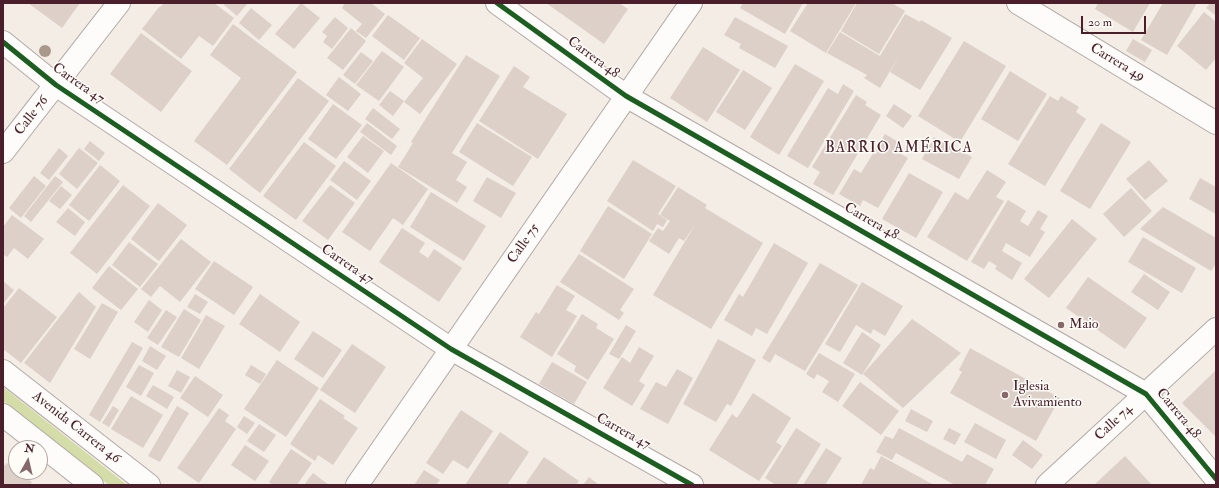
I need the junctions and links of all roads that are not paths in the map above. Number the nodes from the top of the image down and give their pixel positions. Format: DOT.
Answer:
graph roads {
  1 [pos="119,3"];
  2 [pos="496,3"];
  3 [pos="691,3"];
  4 [pos="1018,3"];
  5 [pos="3,42"];
  6 [pos="56,85"];
  7 [pos="626,96"];
  8 [pos="1216,123"];
  9 [pos="3,152"];
  10 [pos="1216,329"];
  11 [pos="451,349"];
  12 [pos="3,371"];
  13 [pos="1146,394"];
  14 [pos="3,415"];
  15 [pos="1216,479"];
  16 [pos="92,485"];
  17 [pos="148,485"];
  18 [pos="356,485"];
  19 [pos="692,485"];
  20 [pos="1048,485"];
  1 -- 6 [label="street, Calle 76"];
  2 -- 7 [label="street, Carrera 48"];
  3 -- 7 [label="street, Calle 75"];
  4 -- 8 [label="street, Carrera 49"];
  5 -- 6 [label="street, Carrera 47"];
  6 -- 9 [label="street, Calle 76"];
  6 -- 11 [label="street, Carrera 47"];
  7 -- 11 [label="street, Calle 75"];
  7 -- 13 [label="street, Carrera 48"];
  10 -- 13 [label="street, Calle 74"];
  11 -- 18 [label="street, Calle 75"];
  11 -- 19 [label="street, Carrera 47"];
  12 -- 17 [label="street, Avenida Carrera 46"];
  13 -- 15 [label="street, Carrera 48"];
  13 -- 20 [label="street, Calle 74"];
  14 -- 16 [label="street"];
}
